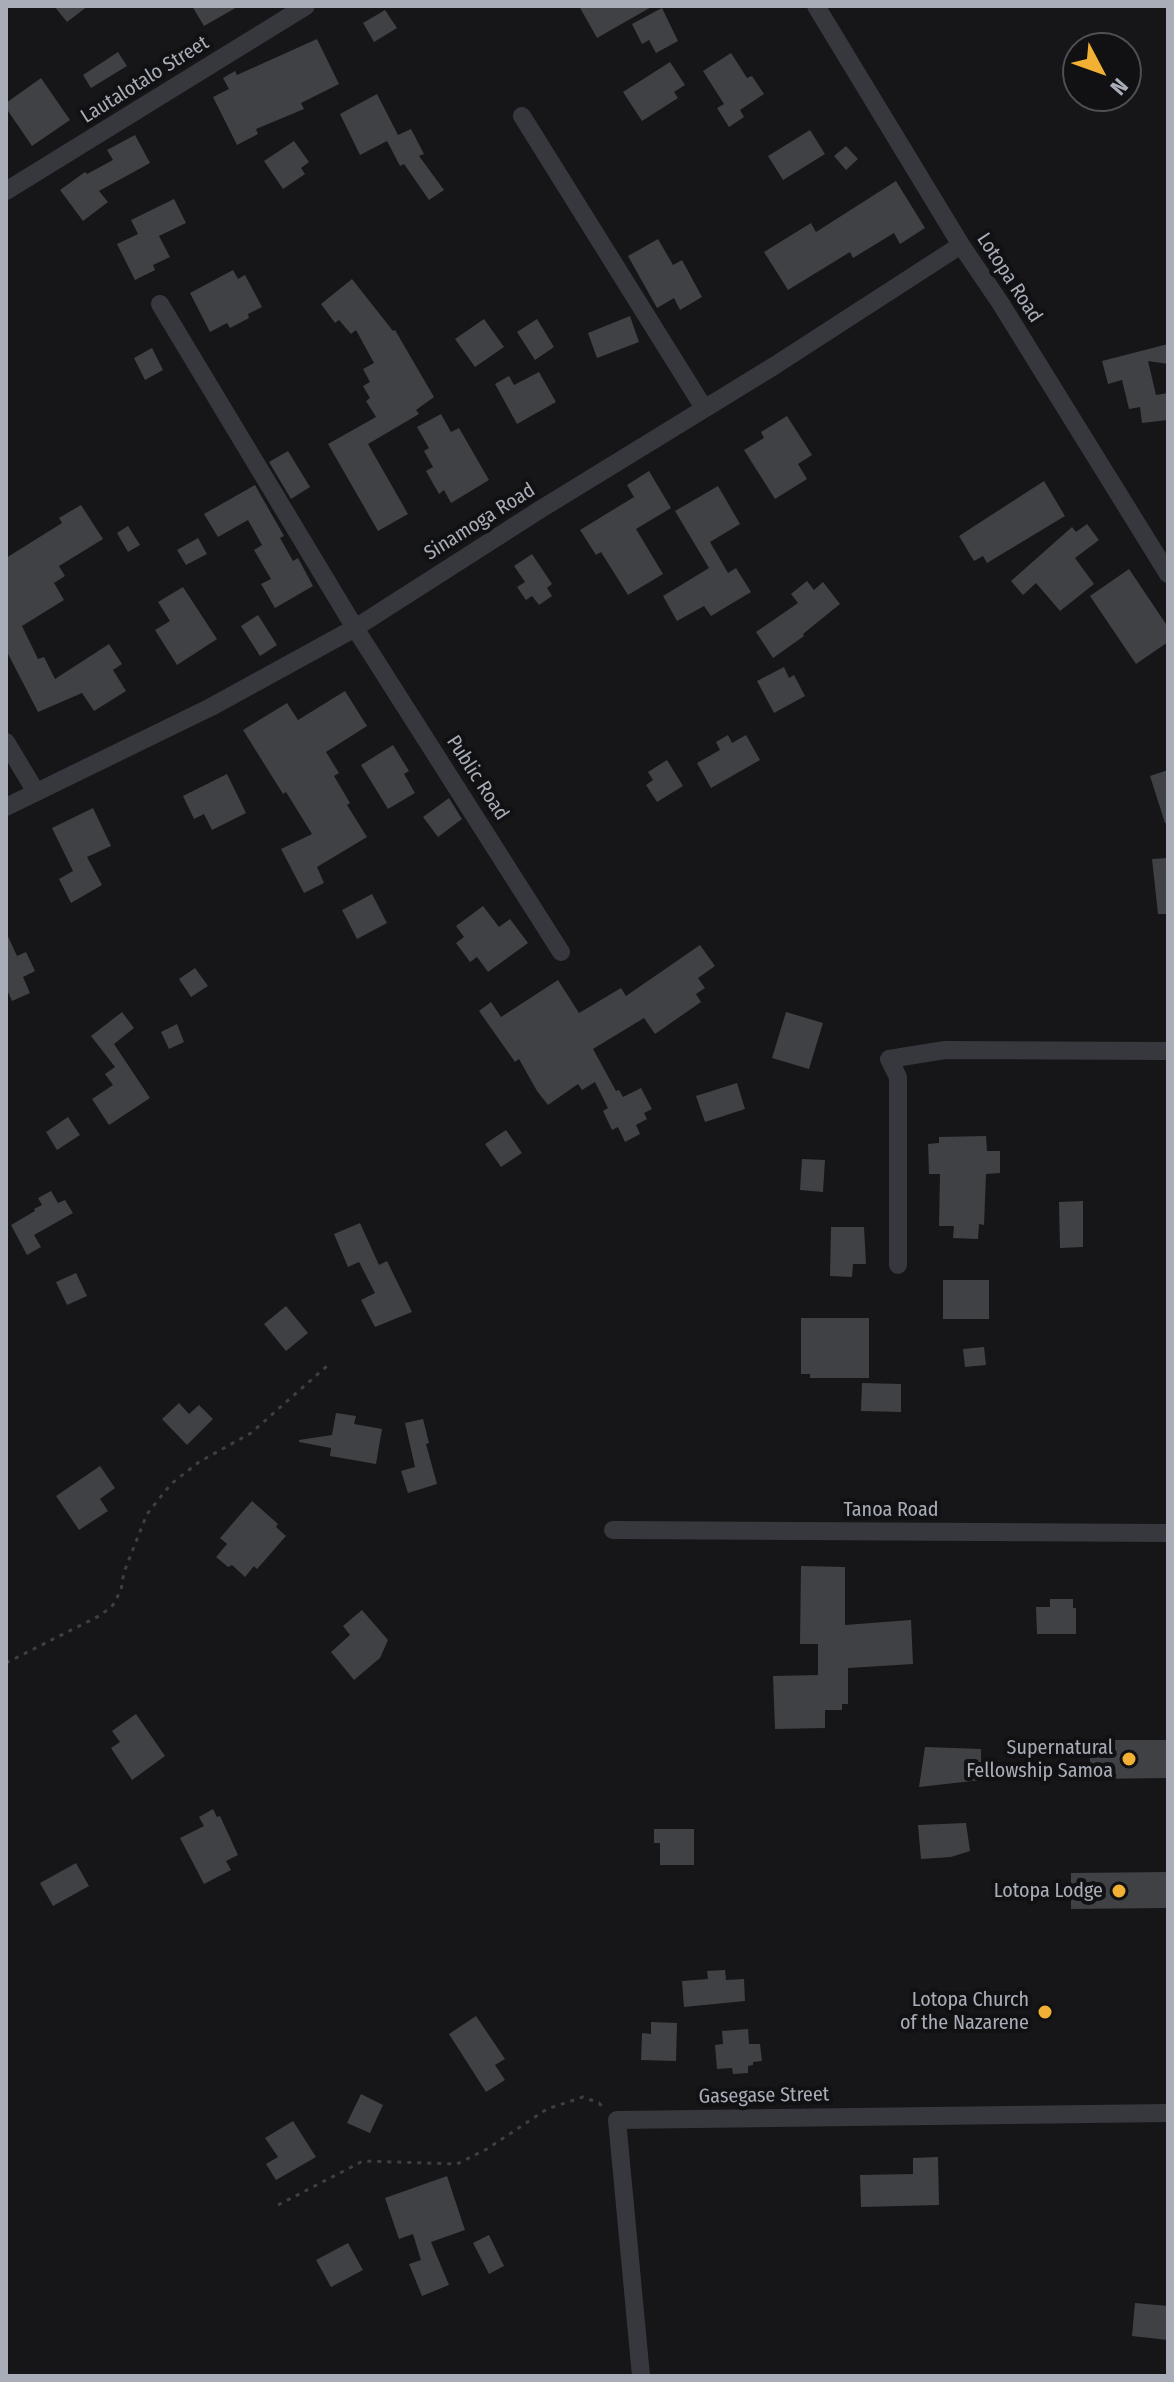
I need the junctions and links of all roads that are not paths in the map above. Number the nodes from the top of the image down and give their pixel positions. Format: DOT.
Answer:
graph roads {
  1 [pos="306,6"];
  2 [pos="816,6"];
  3 [pos="522,116"];
  4 [pos="6,191"];
  5 [pos="961,245"];
  6 [pos="160,304"];
  7 [pos="704,408"];
  8 [pos="1168,574"];
  9 [pos="355,628"];
  10 [pos="6,742"];
  11 [pos="36,792"];
  12 [pos="6,807"];
  13 [pos="561,952"];
  14 [pos="1168,1051"];
  15 [pos="898,1265"];
  16 [pos="613,1530"];
  17 [pos="1168,1533"];
  18 [pos="1168,2113"];
  19 [pos="641,2376"];
  1 -- 4 [label="street, Lautalotalo Street"];
  2 -- 5 [label="street, Lotopa Road"];
  3 -- 7 [label="street"];
  5 -- 7 [label="street, Sinamoga Road"];
  5 -- 8 [label="street, Lotopa Road"];
  6 -- 9 [label="street, Public Road"];
  7 -- 9 [label="street, Sinamoga Road"];
  9 -- 11 [label="street, Sinamoga Road"];
  9 -- 13 [label="street, Public Road"];
  10 -- 11 [label="street"];
  11 -- 12 [label="street, Sinamoga Road"];
  14 -- 15 [label="street"];
  16 -- 17 [label="street, Tanoa Road"];
  18 -- 19 [label="street, Gasegase Street"];
}
